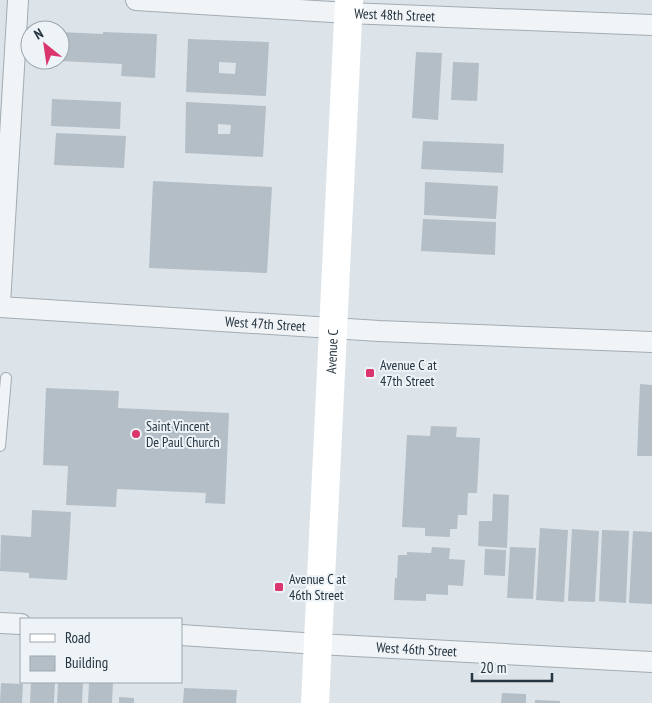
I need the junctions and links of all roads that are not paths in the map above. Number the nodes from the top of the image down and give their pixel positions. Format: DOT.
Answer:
graph roads {
  1 [pos="18,0"];
  2 [pos="136,0"];
  3 [pos="349,7"];
  4 [pos="652,25"];
  5 [pos="0,304"];
  6 [pos="0,308"];
  7 [pos="333,328"];
  8 [pos="652,342"];
  9 [pos="6,378"];
  10 [pos="0,446"];
  11 [pos="0,623"];
  12 [pos="20,624"];
  13 [pos="182,635"];
  14 [pos="318,644"];
  15 [pos="652,662"];
  16 [pos="315,703"];
  1 -- 5 [label="street"];
  2 -- 3 [label="street, West 48th Street"];
  3 -- 4 [label="street, West 48th Street"];
  3 -- 7 [label="main road, Avenue C"];
  6 -- 7 [label="street, West 47th Street"];
  7 -- 8 [label="street, West 47th Street"];
  7 -- 14 [label="main road, Avenue C"];
  9 -- 10 [label="lane"];
  11 -- 12 [label="street"];
  13 -- 14 [label="street, West 46th Street"];
  14 -- 15 [label="street, West 46th Street"];
  14 -- 16 [label="main road, Avenue C"];
}
